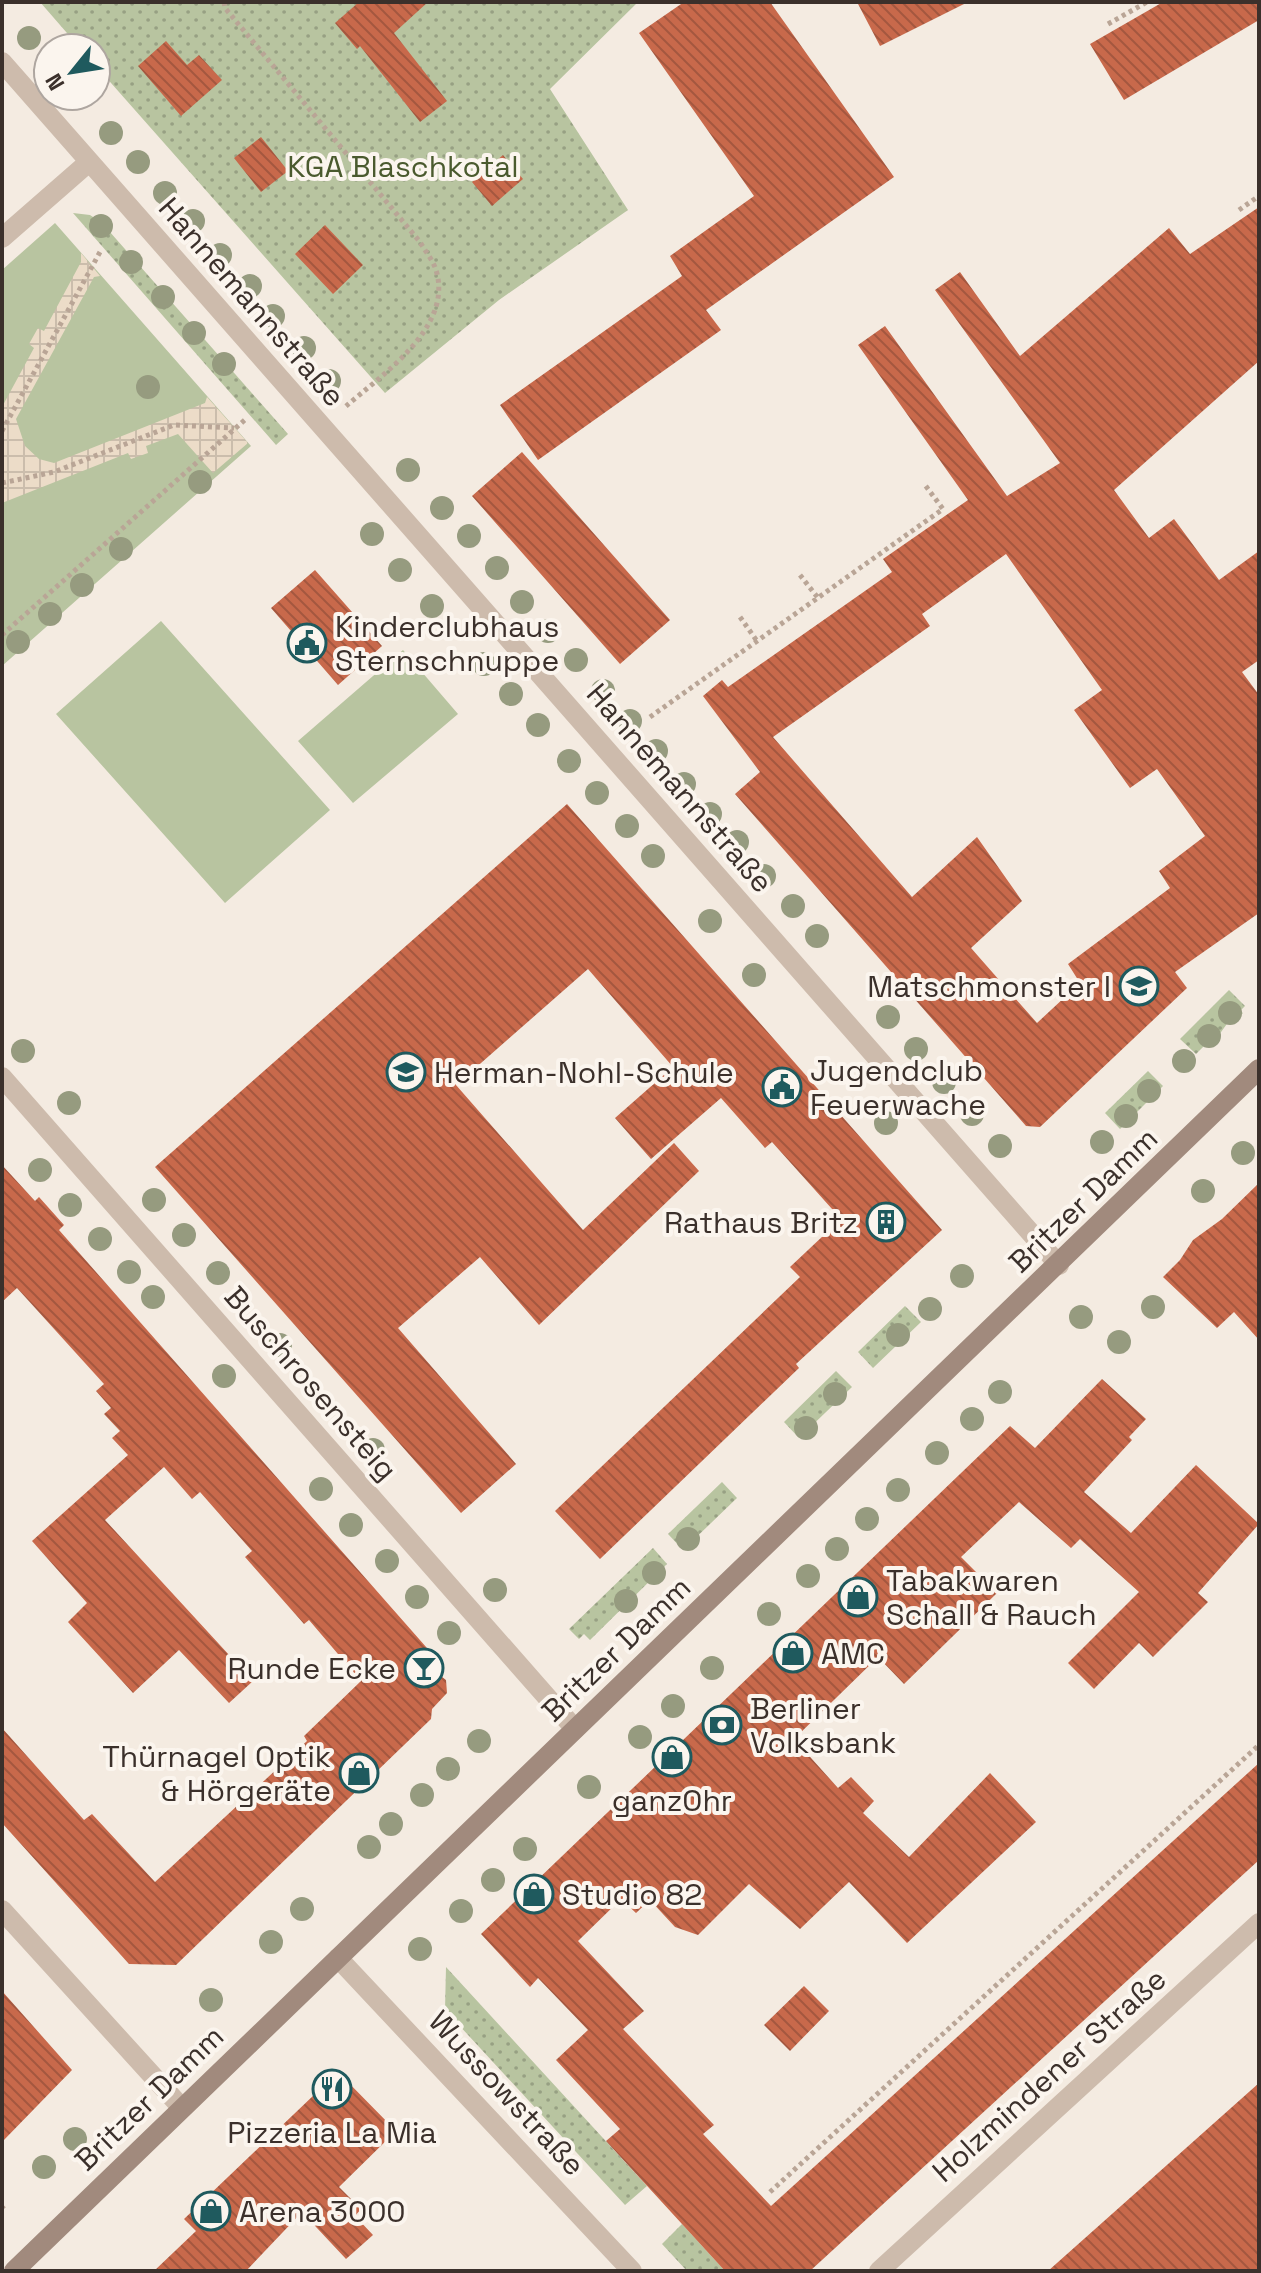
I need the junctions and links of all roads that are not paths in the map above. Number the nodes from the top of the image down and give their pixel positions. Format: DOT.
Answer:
graph roads {
  1 [pos="2,62"];
  2 [pos="89,162"];
  3 [pos="2,238"];
  4 [pos="1259,1069"];
  5 [pos="2,1077"];
  6 [pos="1059,1265"];
  7 [pos="575,1729"];
  8 [pos="2,1910"];
  9 [pos="1259,1923"];
  10 [pos="338,1958"];
  11 [pos="181,2107"];
  12 [pos="14,2271"];
  13 [pos="632,2271"];
  14 [pos="879,2271"];
  1 -- 2 [label="street, Hannemannstraße"];
  2 -- 3 [label="street"];
  2 -- 6 [label="street, Hannemannstraße"];
  4 -- 6 [label="main road, Britzer Damm"];
  5 -- 7 [label="street, Buschrosensteig"];
  6 -- 7 [label="main road, Britzer Damm"];
  7 -- 10 [label="main road, Britzer Damm"];
  8 -- 11 [label="street"];
  9 -- 14 [label="street, Holzmindener Straße"];
  10 -- 11 [label="main road, Britzer Damm"];
  10 -- 13 [label="street, Wussowstraße"];
  11 -- 12 [label="main road, Britzer Damm"];
}
